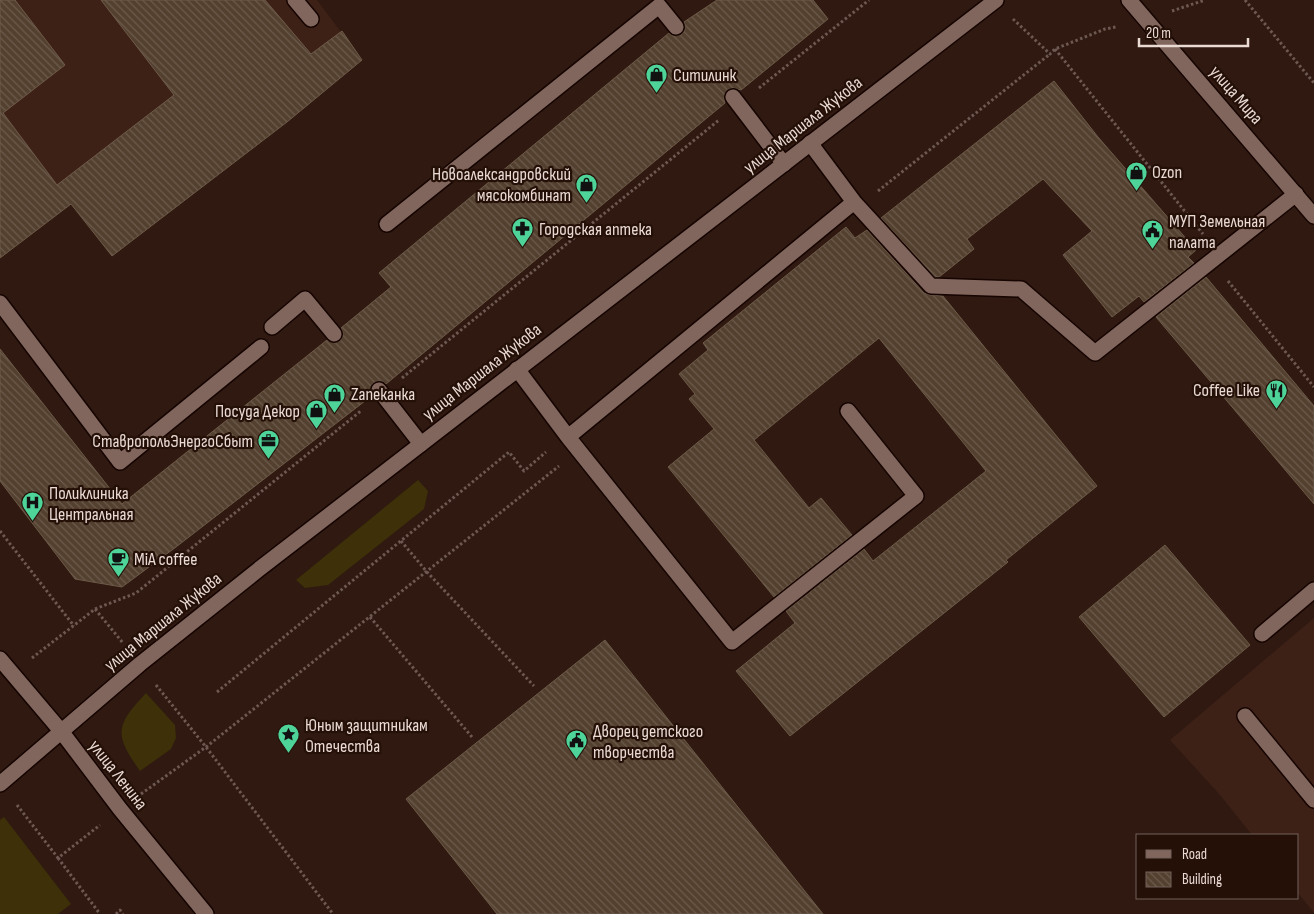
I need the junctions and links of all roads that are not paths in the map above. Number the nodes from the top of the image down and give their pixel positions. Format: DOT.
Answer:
graph roads {
  1 [pos="296,0"];
  2 [pos="995,0"];
  3 [pos="1129,0"];
  4 [pos="657,3"];
  5 [pos="310,19"];
  6 [pos="676,27"];
  7 [pos="735,100"];
  8 [pos="810,143"];
  9 [pos="784,164"];
  10 [pos="1296,194"];
  11 [pos="854,202"];
  12 [pos="1314,216"];
  13 [pos="386,224"];
  14 [pos="0,303"];
  15 [pos="272,327"];
  16 [pos="334,334"];
  17 [pos="261,347"];
  18 [pos="517,369"];
  19 [pos="380,392"];
  20 [pos="848,411"];
  21 [pos="568,437"];
  22 [pos="420,444"];
  23 [pos="1314,590"];
  24 [pos="1262,634"];
  25 [pos="0,659"];
  26 [pos="1244,716"];
  27 [pos="61,731"];
  28 [pos="0,784"];
  29 [pos="1314,800"];
  30 [pos="206,914"];
  1 -- 5 [label="street"];
  2 -- 8 [label="street, улица Маршала Жукова"];
  3 -- 10 [label="street, улица Мира"];
  4 -- 6 [label="street"];
  4 -- 13 [label="street"];
  7 -- 9 [label="street"];
  8 -- 9 [label="street, улица Маршала Жукова"];
  8 -- 11 [label="street"];
  9 -- 18 [label="street, улица Маршала Жукова"];
  10 -- 11 [label="street"];
  10 -- 12 [label="street, улица Мира"];
  11 -- 21 [label="street"];
  14 -- 17 [label="street"];
  15 -- 16 [label="street"];
  18 -- 21 [label="street"];
  18 -- 22 [label="street, улица Маршала Жукова"];
  19 -- 22 [label="street"];
  20 -- 21 [label="street"];
  22 -- 27 [label="street, улица Маршала Жукова"];
  23 -- 24 [label="street"];
  25 -- 27 [label="street, улица Ленина"];
  26 -- 29 [label="street"];
  27 -- 28 [label="street, улица Маршала Жукова"];
  27 -- 30 [label="street, улица Ленина"];
}
